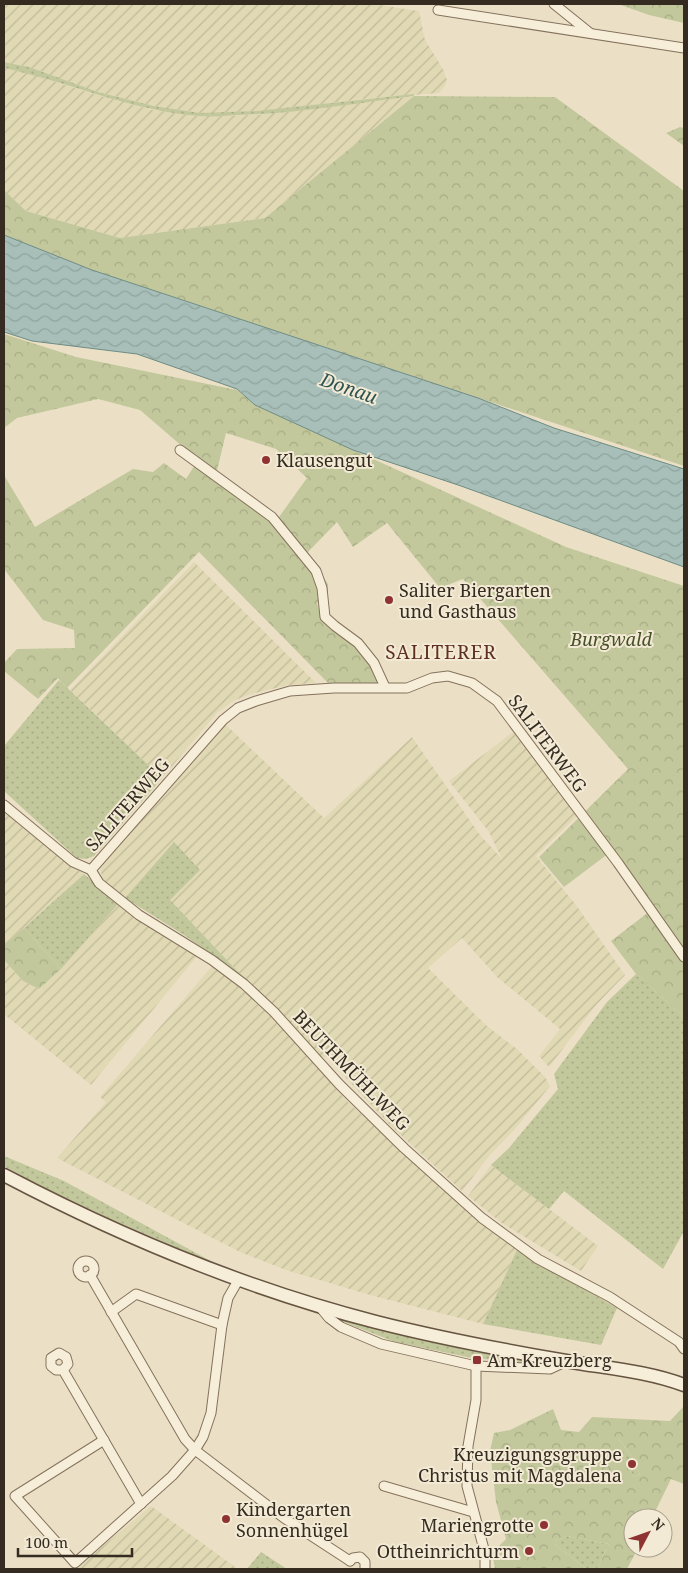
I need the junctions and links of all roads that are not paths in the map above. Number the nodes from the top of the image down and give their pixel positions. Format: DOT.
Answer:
graph roads {
  1 [pos="554,4"];
  2 [pos="438,10"];
  3 [pos="592,34"];
  4 [pos="684,48"];
  5 [pos="180,450"];
  6 [pos="385,687"];
  7 [pos="4,805"];
  8 [pos="91,870"];
  9 [pos="684,958"];
  10 [pos="4,1175"];
  11 [pos="90,1275"];
  12 [pos="239,1279"];
  13 [pos="319,1306"];
  14 [pos="111,1312"];
  15 [pos="222,1325"];
  16 [pos="684,1349"];
  17 [pos="567,1361"];
  18 [pos="476,1366"];
  19 [pos="63,1370"];
  20 [pos="683,1382"];
  21 [pos="104,1440"];
  22 [pos="194,1450"];
  23 [pos="384,1486"];
  24 [pos="141,1504"];
  25 [pos="473,1512"];
  26 [pos="350,1565"];
  27 [pos="364,1569"];
  28 [pos="485,1569"];
  1 -- 3 [label="street"];
  2 -- 3 [label="street"];
  3 -- 4 [label="street"];
  5 -- 6 [label="street"];
  6 -- 8 [label="street, SALITERWEG"];
  6 -- 9 [label="street, SALITERWEG"];
  7 -- 8 [label="street, BEUTHMÜHLWEG"];
  8 -- 16 [label="street, BEUTHMÜHLWEG"];
  10 -- 12 [label="main road"];
  11 -- 14 [label="street"];
  12 -- 13 [label="main road"];
  12 -- 15 [label="street"];
  13 -- 17 [label="main road"];
  13 -- 18 [label="street"];
  14 -- 15 [label="street"];
  14 -- 22 [label="street"];
  15 -- 22 [label="street"];
  17 -- 18 [label="street"];
  17 -- 20 [label="main road"];
  18 -- 25 [label="street"];
  19 -- 21 [label="street"];
  21 -- 24 [label="street"];
  21 -- 24 [label="street"];
  22 -- 24 [label="street"];
  22 -- 26 [label="street"];
  23 -- 25 [label="street"];
  25 -- 28 [label="street"];
  26 -- 27 [label="street"];
}
